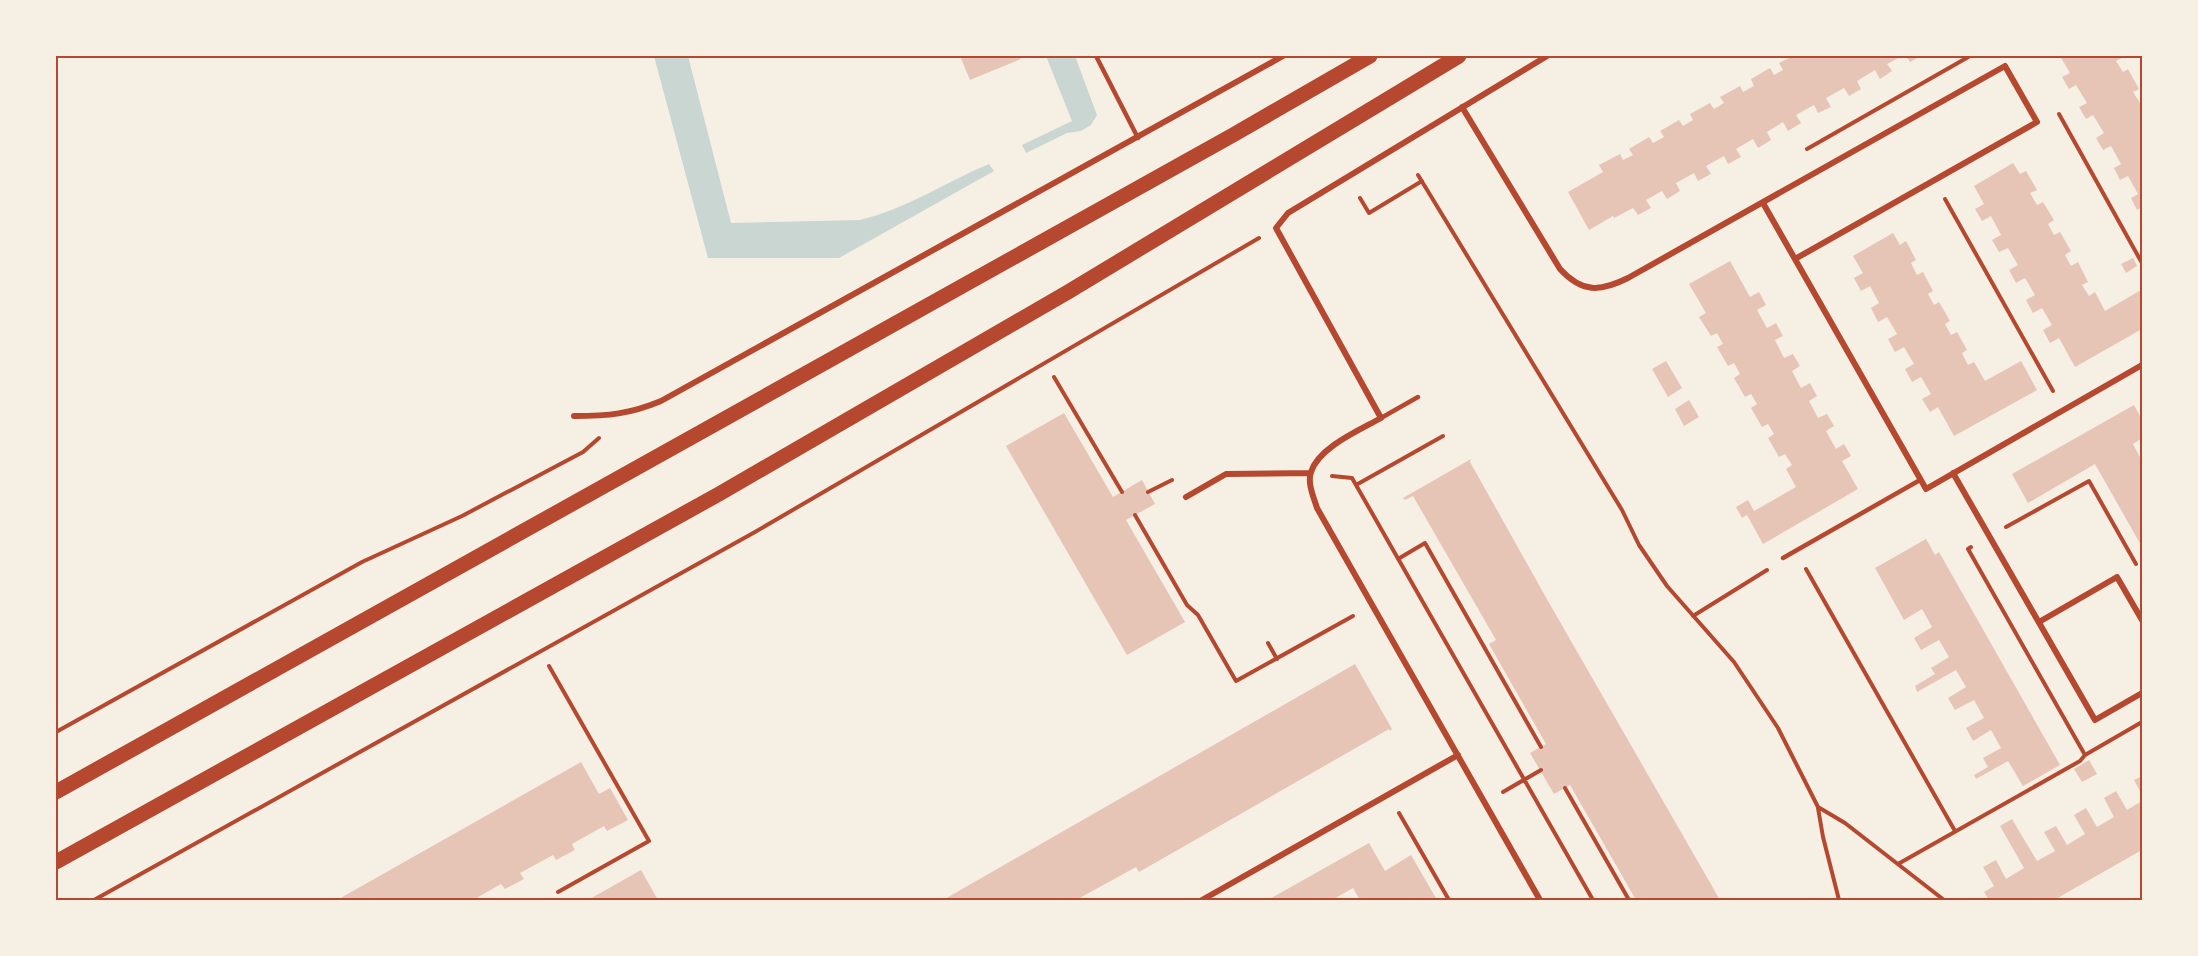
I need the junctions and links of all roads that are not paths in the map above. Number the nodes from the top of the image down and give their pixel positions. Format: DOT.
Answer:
graph roads {
  1 [pos="1096,56"];
  2 [pos="1283,56"];
  3 [pos="1370,56"];
  4 [pos="1459,56"];
  5 [pos="1547,56"];
  6 [pos="1462,107"];
  7 [pos="1138,138"];
  8 [pos="1763,203"];
  9 [pos="1795,259"];
  10 [pos="2142,365"];
  11 [pos="1418,397"];
  12 [pos="574,416"];
  13 [pos="1381,418"];
  14 [pos="1310,472"];
  15 [pos="1953,473"];
  16 [pos="1920,480"];
  17 [pos="1186,497"];
  18 [pos="1783,558"];
  19 [pos="2142,620"];
  20 [pos="2039,622"];
  21 [pos="2142,693"];
  22 [pos="1458,755"];
  23 [pos="56,792"];
  24 [pos="56,862"];
  25 [pos="1202,900"];
  26 [pos="1540,900"];
  1 -- 7 [label="lane"];
  2 -- 7 [label="street"];
  3 -- 23 [label="main road"];
  4 -- 24 [label="main road"];
  5 -- 6 [label="street"];
  6 -- 8 [label="street"];
  6 -- 13 [label="street"];
  7 -- 12 [label="street"];
  8 -- 9 [label="street"];
  8 -- 9 [label="street"];
  9 -- 16 [label="street"];
  10 -- 15 [label="street"];
  11 -- 13 [label="lane"];
  13 -- 14 [label="street"];
  14 -- 17 [label="street"];
  14 -- 22 [label="street"];
  15 -- 16 [label="street"];
  15 -- 20 [label="street"];
  16 -- 18 [label="lane"];
  19 -- 20 [label="street"];
  20 -- 21 [label="street"];
  22 -- 25 [label="street"];
  22 -- 26 [label="street"];
}
